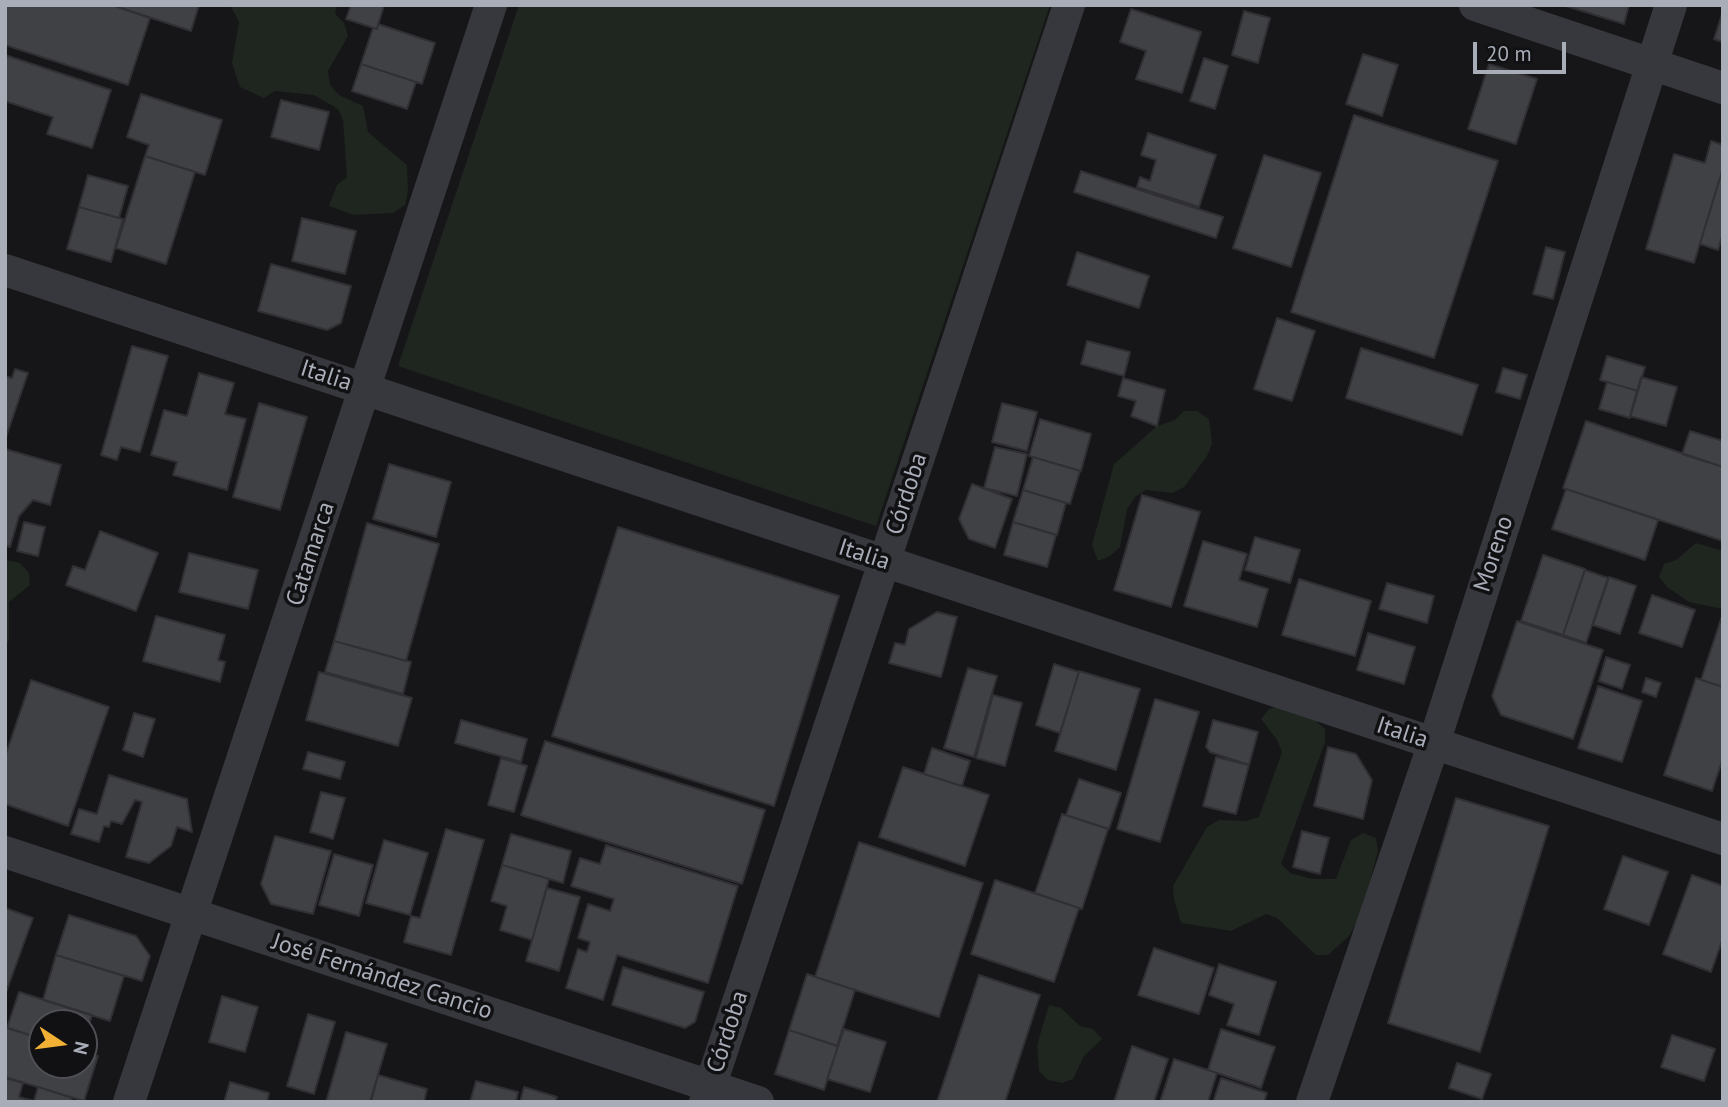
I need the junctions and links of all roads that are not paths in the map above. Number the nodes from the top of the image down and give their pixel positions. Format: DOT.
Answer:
graph roads {
  1 [pos="491,5"];
  2 [pos="1069,5"];
  3 [pos="1475,5"];
  4 [pos="1671,5"];
  5 [pos="1652,64"];
  6 [pos="1723,88"];
  7 [pos="5,270"];
  8 [pos="365,389"];
  9 [pos="885,561"];
  10 [pos="1434,743"];
  11 [pos="1723,839"];
  12 [pos="5,852"];
  13 [pos="191,914"];
  14 [pos="708,1094"];
  15 [pos="129,1102"];
  16 [pos="758,1102"];
  17 [pos="1312,1102"];
  1 -- 8 [label="street, Catamarca"];
  2 -- 9 [label="street, Córdoba"];
  3 -- 5 [label="street"];
  4 -- 5 [label="street, Moreno"];
  5 -- 6 [label="street"];
  5 -- 10 [label="street, Moreno"];
  7 -- 8 [label="street, Italia"];
  8 -- 9 [label="street, Italia"];
  8 -- 13 [label="street, Catamarca"];
  9 -- 10 [label="street, Italia"];
  9 -- 14 [label="street, Córdoba"];
  10 -- 11 [label="street, Italia"];
  10 -- 17 [label="street, Moreno"];
  12 -- 13 [label="street, José Fernández Cancio"];
  13 -- 14 [label="street, José Fernández Cancio"];
  13 -- 15 [label="street, Catamarca"];
  14 -- 16 [label="street, José Fernández Cancio"];
}
